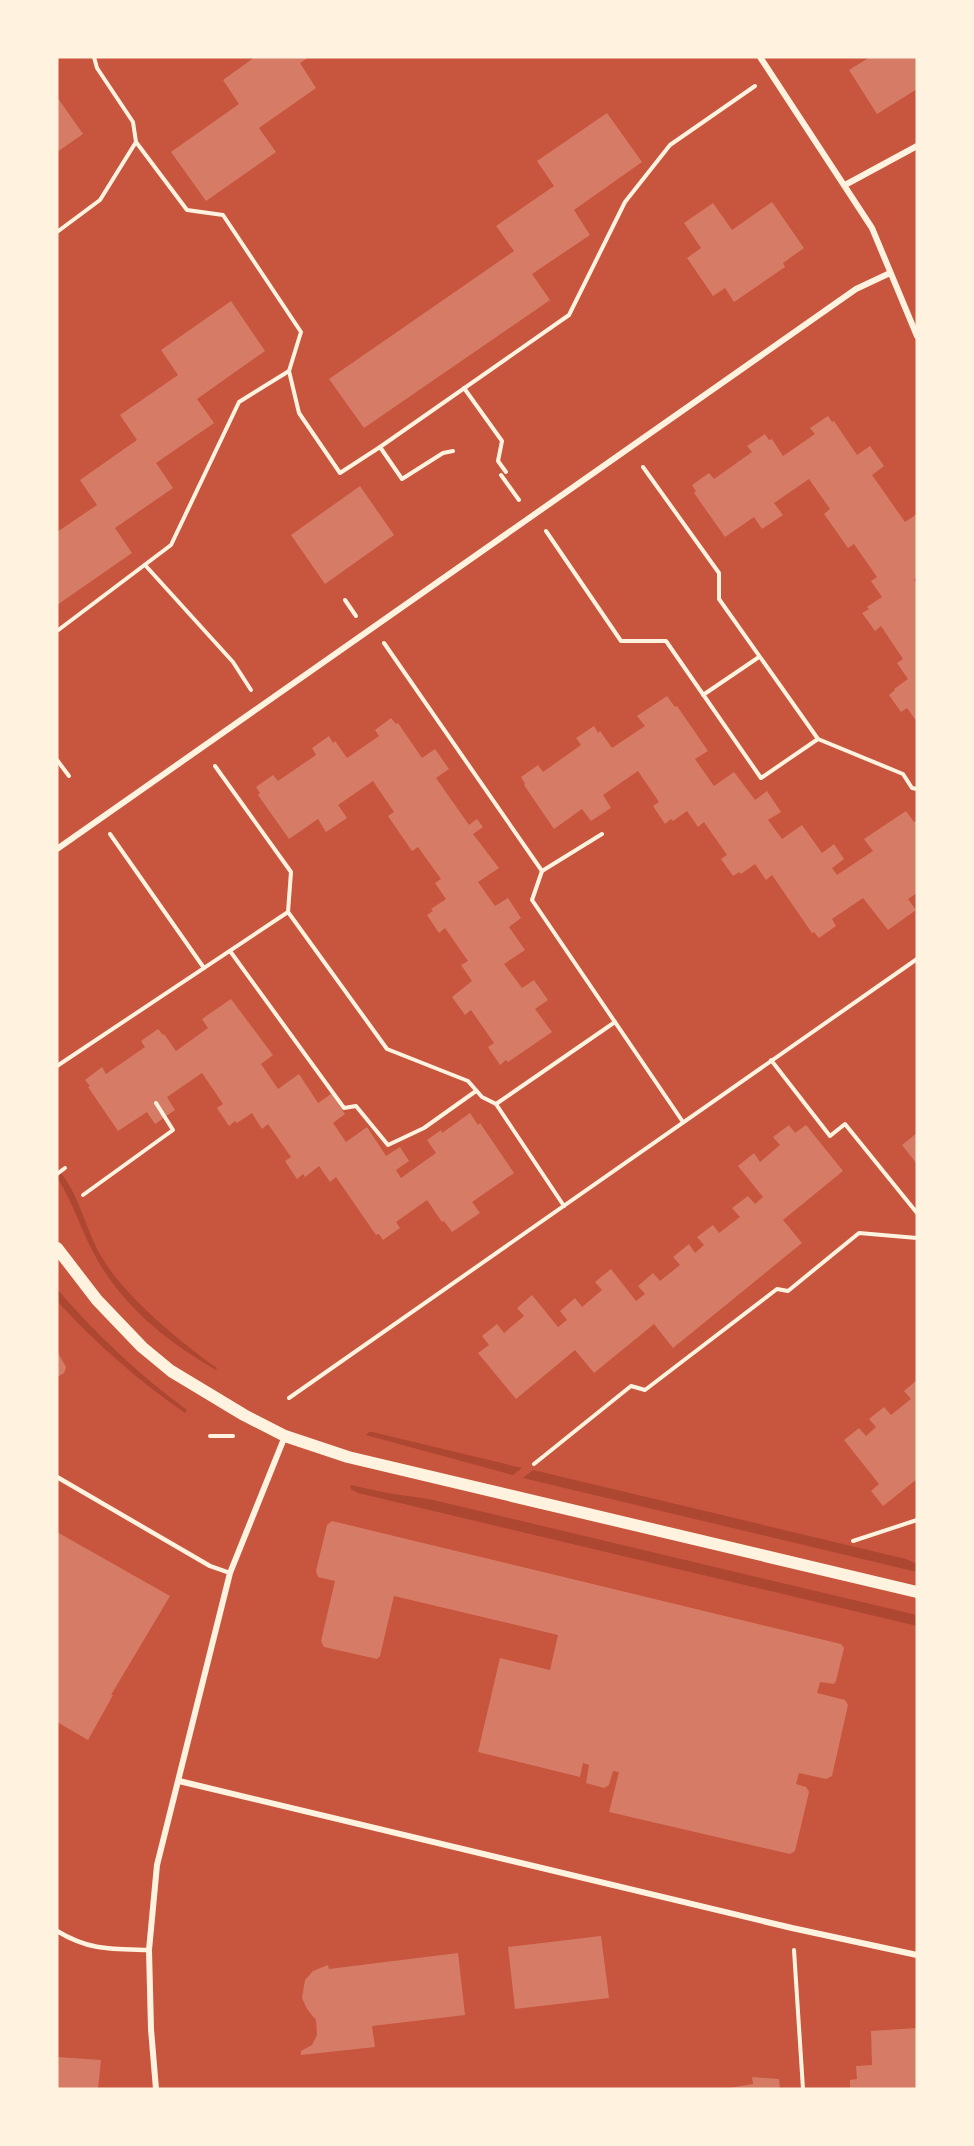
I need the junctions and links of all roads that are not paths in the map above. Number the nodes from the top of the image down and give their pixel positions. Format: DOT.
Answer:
graph roads {
  1 [pos="760,57"];
  2 [pos="917,146"];
  3 [pos="845,185"];
  4 [pos="890,273"];
  5 [pos="917,336"];
  6 [pos="57,849"];
  7 [pos="57,1248"];
  8 [pos="285,1436"];
  9 [pos="57,1477"];
  10 [pos="230,1573"];
  11 [pos="917,1592"];
  12 [pos="179,1781"];
  13 [pos="57,1931"];
  14 [pos="149,1950"];
  15 [pos="917,1955"];
  16 [pos="156,2089"];
  1 -- 3 [label="street"];
  2 -- 3 [label="street"];
  3 -- 4 [label="street"];
  4 -- 5 [label="street"];
  4 -- 6 [label="street"];
  7 -- 8 [label="main road"];
  8 -- 10 [label="street"];
  8 -- 11 [label="main road"];
  9 -- 10 [label="lane"];
  10 -- 12 [label="street"];
  12 -- 14 [label="street"];
  12 -- 15 [label="street"];
  13 -- 14 [label="lane"];
  14 -- 16 [label="street"];
}
